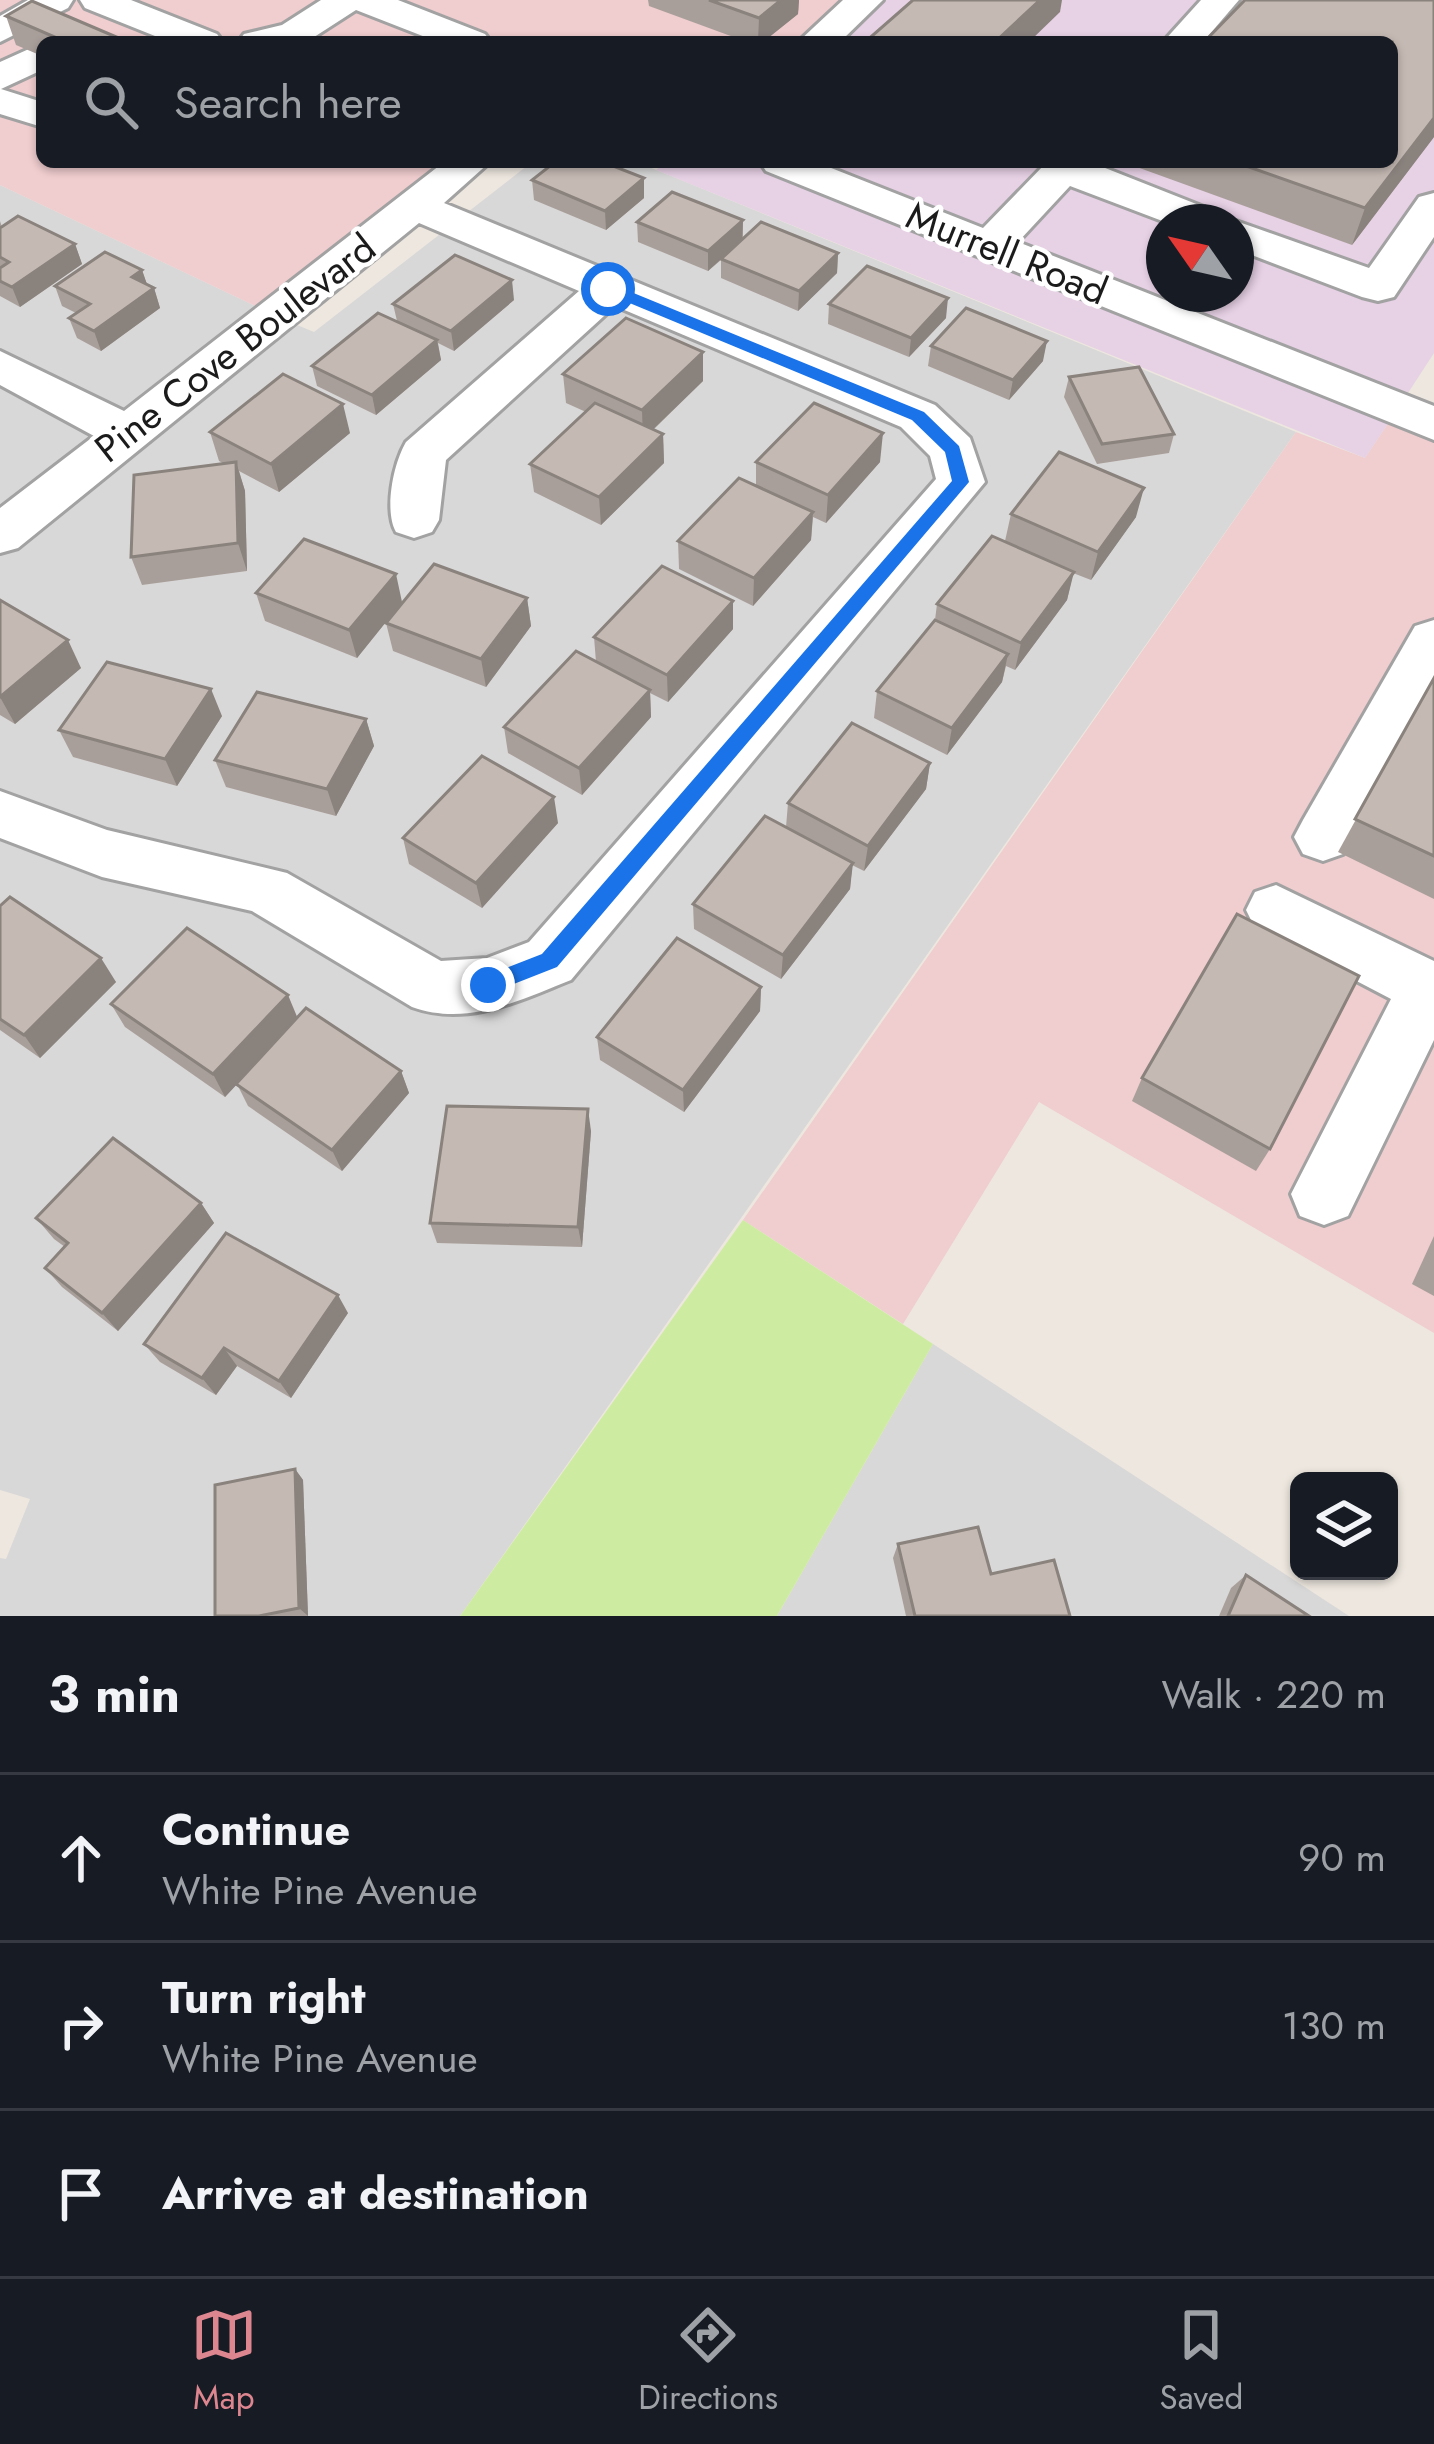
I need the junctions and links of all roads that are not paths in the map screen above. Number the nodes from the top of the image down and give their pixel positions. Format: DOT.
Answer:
graph roads {
  1 [pos="346,0"];
  2 [pos="365,0"];
  3 [pos="865,0"];
  4 [pos="1221,0"];
  5 [pos="100,13"];
  6 [pos="182,36"];
  7 [pos="282,36"];
  8 [pos="457,36"];
  9 [pos="824,36"];
  10 [pos="1188,36"];
  11 [pos="36,58"];
  12 [pos="0,78"];
  13 [pos="0,101"];
  14 [pos="36,113"];
  15 [pos="462,168"];
  16 [pos="795,168"];
  17 [pos="1065,168"];
  18 [pos="1072,168"];
  19 [pos="1160,204"];
  20 [pos="414,206"];
  21 [pos="1434,206"];
  22 [pos="1254,241"];
  23 [pos="990,246"];
  24 [pos="608,289"];
  25 [pos="0,366"];
  26 [pos="1434,424"];
  27 [pos="127,434"];
  28 [pos="414,520"];
  29 [pos="0,535"];
  30 [pos="1434,640"];
  31 [pos="0,814"];
  32 [pos="1323,837"];
  33 [pos="1276,910"];
  34 [pos="1431,990"];
  35 [pos="1324,1194"];
  1 -- 7 [label="street"];
  2 -- 8 [label="street"];
  3 -- 9 [label="street"];
  4 -- 10 [label="street"];
  5 -- 6 [label="street"];
  11 -- 12 [label="street"];
  13 -- 14 [label="street"];
  15 -- 20 [label="street, Pine Cove Boulevard"];
  16 -- 23 [label="street, Murrell Road"];
  17 -- 23 [label="street"];
  18 -- 19 [label="street"];
  20 -- 24 [label="street"];
  20 -- 27 [label="street, Pine Cove Boulevard"];
  21 -- 22 [label="street"];
  23 -- 26 [label="street, Murrell Road"];
  24 -- 28 [label="street"];
  24 -- 31 [label="street"];
  25 -- 27 [label="street"];
  27 -- 29 [label="street, Pine Cove Boulevard"];
  30 -- 32 [label="street"];
  33 -- 34 [label="street"];
  34 -- 35 [label="street"];
}
